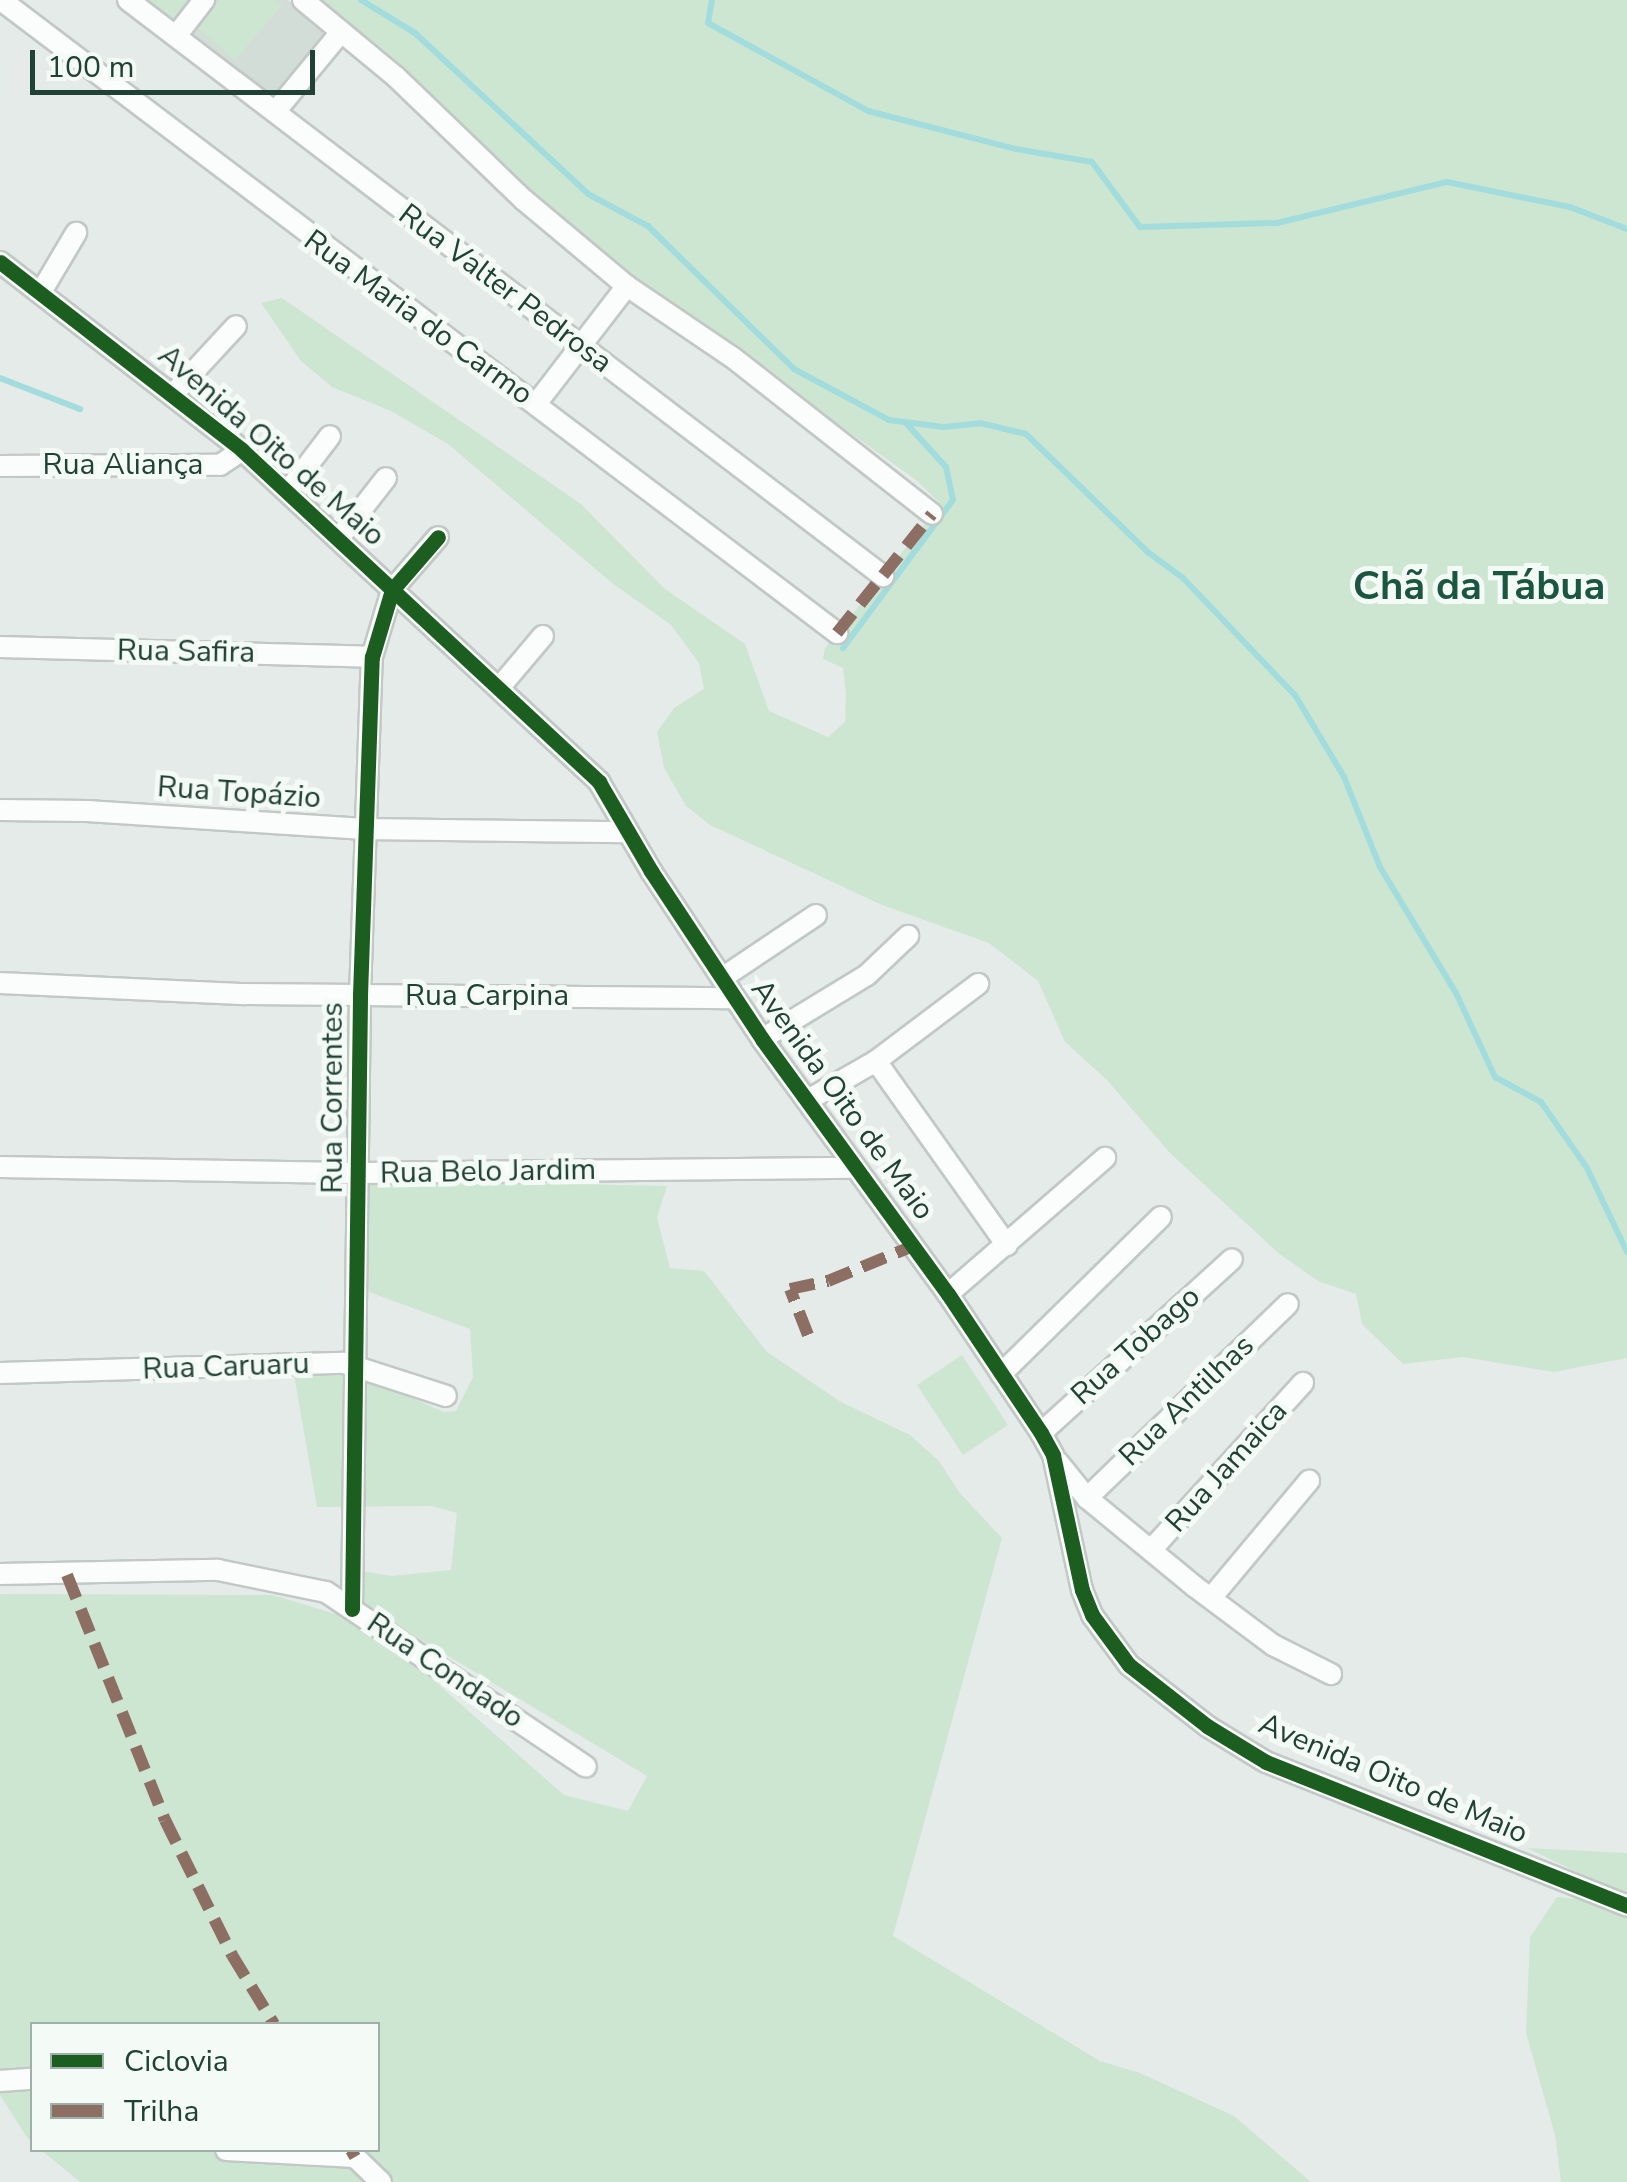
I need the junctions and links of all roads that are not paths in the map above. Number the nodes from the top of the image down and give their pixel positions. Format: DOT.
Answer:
graph roads {
  1 [pos="1,0"];
  2 [pos="204,0"];
  3 [pos="303,0"];
  4 [pos="133,1"];
  5 [pos="341,32"];
  6 [pos="176,36"];
  7 [pos="275,112"];
  8 [pos="76,233"];
  9 [pos="0,262"];
  10 [pos="627,286"];
  11 [pos="41,292"];
  12 [pos="236,326"];
  13 [pos="582,347"];
  14 [pos="174,394"];
  15 [pos="536,404"];
  16 [pos="330,436"];
  17 [pos="242,450"];
  18 [pos="0,466"];
  19 [pos="386,478"];
  20 [pos="288,491"];
  21 [pos="932,514"];
  22 [pos="438,536"];
  23 [pos="340,538"];
  24 [pos="883,576"];
  25 [pos="392,590"];
  26 [pos="837,633"];
  27 [pos="543,636"];
  28 [pos="0,647"];
  29 [pos="372,656"];
  30 [pos="499,688"];
  31 [pos="0,810"];
  32 [pos="364,829"];
  33 [pos="628,832"];
  34 [pos="816,915"];
  35 [pos="908,936"];
  36 [pos="722,978"];
  37 [pos="0,983"];
  38 [pos="978,984"];
  39 [pos="360,995"];
  40 [pos="734,998"];
  41 [pos="762,1039"];
  42 [pos="876,1061"];
  43 [pos="808,1100"];
  44 [pos="1105,1158"];
  45 [pos="0,1167"];
  46 [pos="856,1168"];
  47 [pos="361,1173"];
  48 [pos="1160,1217"];
  49 [pos="1007,1245"];
  50 [pos="1232,1259"];
  51 [pos="948,1294"];
  52 [pos="1288,1304"];
  53 [pos="358,1367"];
  54 [pos="0,1372"];
  55 [pos="1000,1374"];
  56 [pos="1302,1383"];
  57 [pos="446,1396"];
  58 [pos="1041,1434"];
  59 [pos="1053,1455"];
  60 [pos="1309,1481"];
  61 [pos="1087,1498"];
  62 [pos="1151,1550"];
  63 [pos="0,1574"];
  64 [pos="1210,1598"];
  65 [pos="352,1609"];
  66 [pos="1331,1674"];
  67 [pos="586,1767"];
  68 [pos="1627,1906"];
  69 [pos="30,2079"];
  70 [pos="0,2082"];
  71 [pos="263,2152"];
  72 [pos="381,2182"];
  1 -- 15 [label="street, Rua Maria do Carmo"];
  2 -- 6 [label="street"];
  3 -- 5 [label="street"];
  4 -- 6 [label="street, Rua Valter Pedrosa"];
  5 -- 7 [label="street"];
  5 -- 10 [label="street"];
  6 -- 7 [label="street, Rua Valter Pedrosa"];
  7 -- 13 [label="street, Rua Valter Pedrosa"];
  8 -- 11 [label="street"];
  9 -- 11 [label="street, Avenida Oito de Maio"];
  10 -- 13 [label="street"];
  10 -- 21 [label="street"];
  11 -- 14 [label="street, Avenida Oito de Maio"];
  12 -- 14 [label="street"];
  13 -- 15 [label="street"];
  13 -- 24 [label="street, Rua Valter Pedrosa"];
  14 -- 17 [label="street, Avenida Oito de Maio"];
  15 -- 26 [label="street, Rua Maria do Carmo"];
  16 -- 20 [label="street"];
  17 -- 18 [label="street, Rua Aliança"];
  17 -- 20 [label="street, Avenida Oito de Maio"];
  19 -- 23 [label="street"];
  20 -- 23 [label="street, Avenida Oito de Maio"];
  22 -- 25 [label="street"];
  23 -- 25 [label="street, Avenida Oito de Maio"];
  25 -- 29 [label="street, Rua Correntes"];
  25 -- 30 [label="street, Avenida Oito de Maio"];
  27 -- 30 [label="street"];
  28 -- 29 [label="street, Rua Safira"];
  29 -- 32 [label="street, Rua Correntes"];
  30 -- 33 [label="street, Avenida Oito de Maio"];
  31 -- 32 [label="street, Rua Topázio"];
  32 -- 33 [label="street, Rua Topázio"];
  32 -- 39 [label="street, Rua Correntes"];
  33 -- 36 [label="street, Avenida Oito de Maio"];
  34 -- 36 [label="street"];
  35 -- 41 [label="street"];
  36 -- 40 [label="street, Avenida Oito de Maio"];
  37 -- 39 [label="street, Rua Carpina"];
  38 -- 42 [label="street"];
  39 -- 40 [label="street, Rua Carpina"];
  39 -- 47 [label="street, Rua Correntes"];
  40 -- 41 [label="street, Avenida Oito de Maio"];
  41 -- 43 [label="street, Avenida Oito de Maio"];
  42 -- 43 [label="street"];
  42 -- 49 [label="street"];
  43 -- 46 [label="street, Avenida Oito de Maio"];
  44 -- 49 [label="street"];
  45 -- 47 [label="street, Rua Belo Jardim"];
  46 -- 47 [label="street, Rua Belo Jardim"];
  46 -- 51 [label="street, Avenida Oito de Maio"];
  47 -- 53 [label="street, Rua Correntes"];
  48 -- 55 [label="street"];
  49 -- 51 [label="street"];
  50 -- 58 [label="street, Rua Tobago"];
  51 -- 55 [label="street, Avenida Oito de Maio"];
  52 -- 61 [label="street, Rua Antilhas"];
  53 -- 54 [label="street, Rua Caruaru"];
  53 -- 57 [label="street, Rua Caruaru"];
  53 -- 65 [label="street, Rua Correntes"];
  55 -- 58 [label="street, Avenida Oito de Maio"];
  56 -- 62 [label="street, Rua Jamaica"];
  58 -- 59 [label="street, Avenida Oito de Maio"];
  59 -- 61 [label="street"];
  59 -- 68 [label="street, Avenida Oito de Maio"];
  60 -- 64 [label="street"];
  61 -- 62 [label="street"];
  62 -- 64 [label="street"];
  63 -- 65 [label="street, Rua Condado"];
  64 -- 66 [label="street"];
  65 -- 67 [label="street, Rua Condado"];
  69 -- 70 [label="street"];
  71 -- 72 [label="street"];
}
